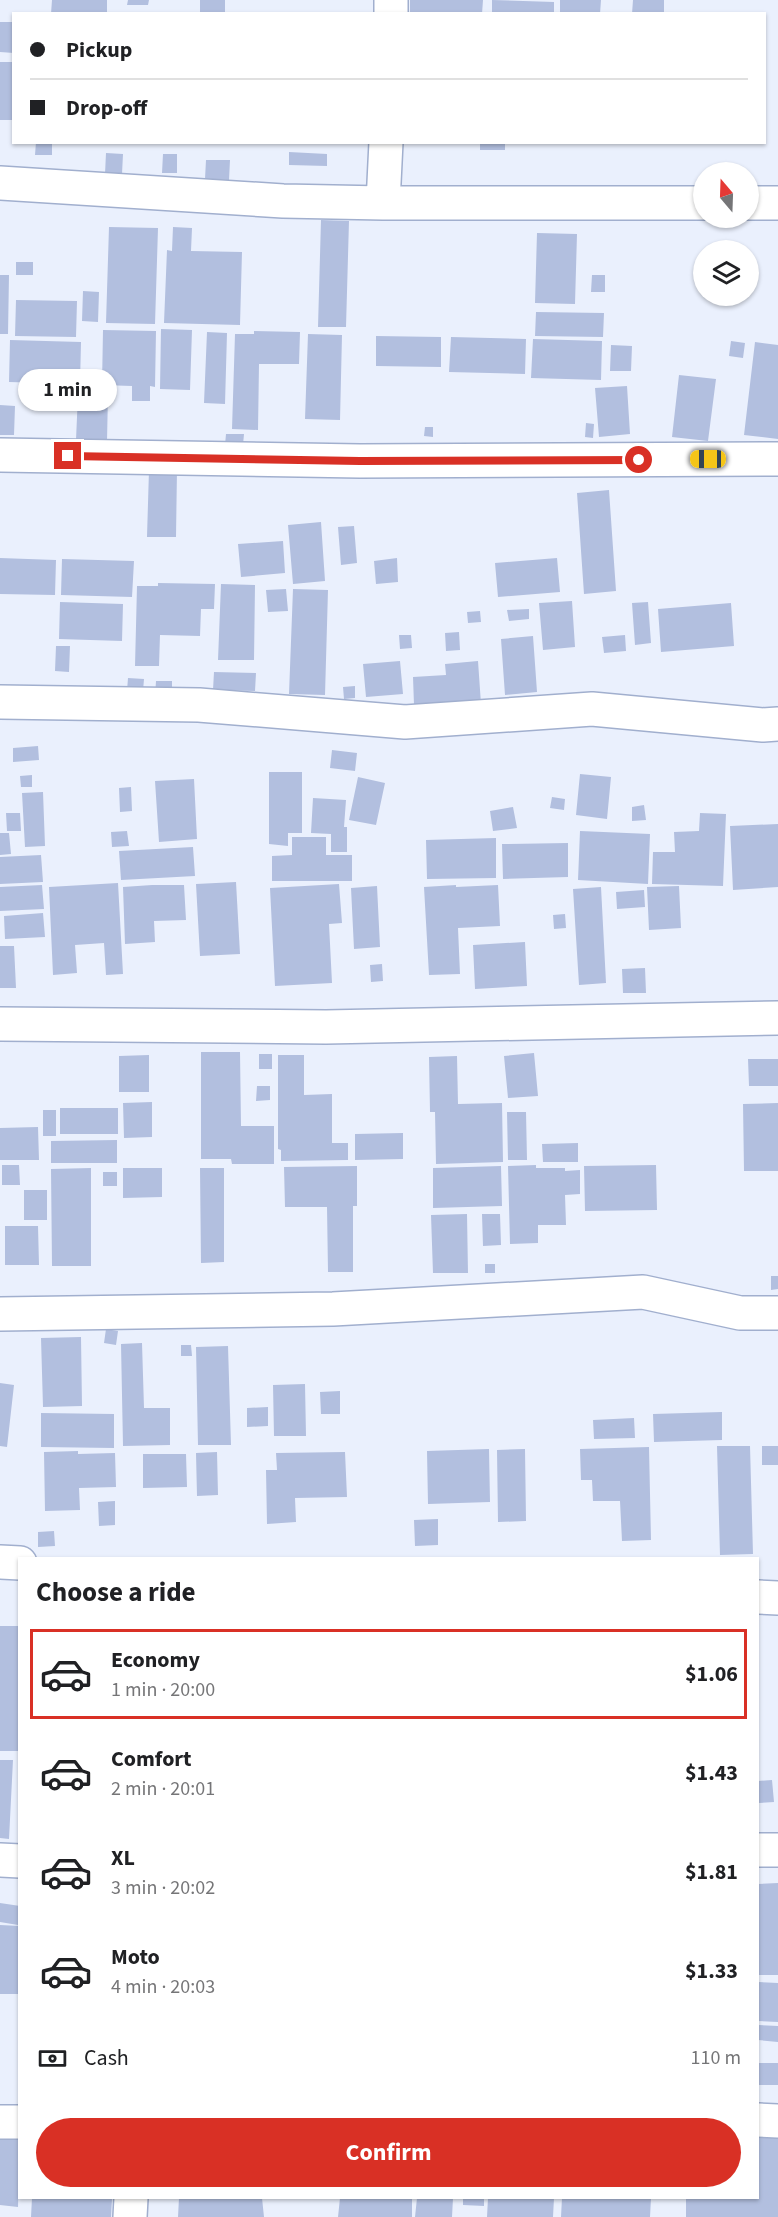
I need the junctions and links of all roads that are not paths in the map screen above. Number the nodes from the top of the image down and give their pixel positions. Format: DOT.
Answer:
graph roads {
  1 [pos="386,144"];
  2 [pos="0,183"];
  3 [pos="693,203"];
  4 [pos="759,203"];
  5 [pos="778,203"];
  6 [pos="384,204"];
  7 [pos="0,455"];
  8 [pos="778,459"];
  9 [pos="0,702"];
  10 [pos="778,724"];
  11 [pos="778,1018"];
  12 [pos="0,1024"];
  13 [pos="778,1313"];
  14 [pos="0,1314"];
  15 [pos="0,1562"];
  16 [pos="18,1563"];
  17 [pos="759,1597"];
  18 [pos="778,1598"];
  19 [pos="759,1850"];
  20 [pos="778,1850"];
  21 [pos="0,1860"];
  22 [pos="18,1861"];
  23 [pos="759,2120"];
  24 [pos="778,2121"];
  25 [pos="0,2122"];
  26 [pos="18,2122"];
  27 [pos="131,2199"];
  28 [pos="130,2217"];
  1 -- 6 [label="street"];
  2 -- 6 [label="street"];
  3 -- 6 [label="street"];
  4 -- 5 [label="street"];
  7 -- 8 [label="street"];
  9 -- 10 [label="street"];
  11 -- 12 [label="street"];
  13 -- 14 [label="street"];
  15 -- 16 [label="street"];
  17 -- 18 [label="street"];
  19 -- 20 [label="street"];
  21 -- 22 [label="street"];
  23 -- 24 [label="street"];
  25 -- 26 [label="street"];
  27 -- 28 [label="street"];
}
